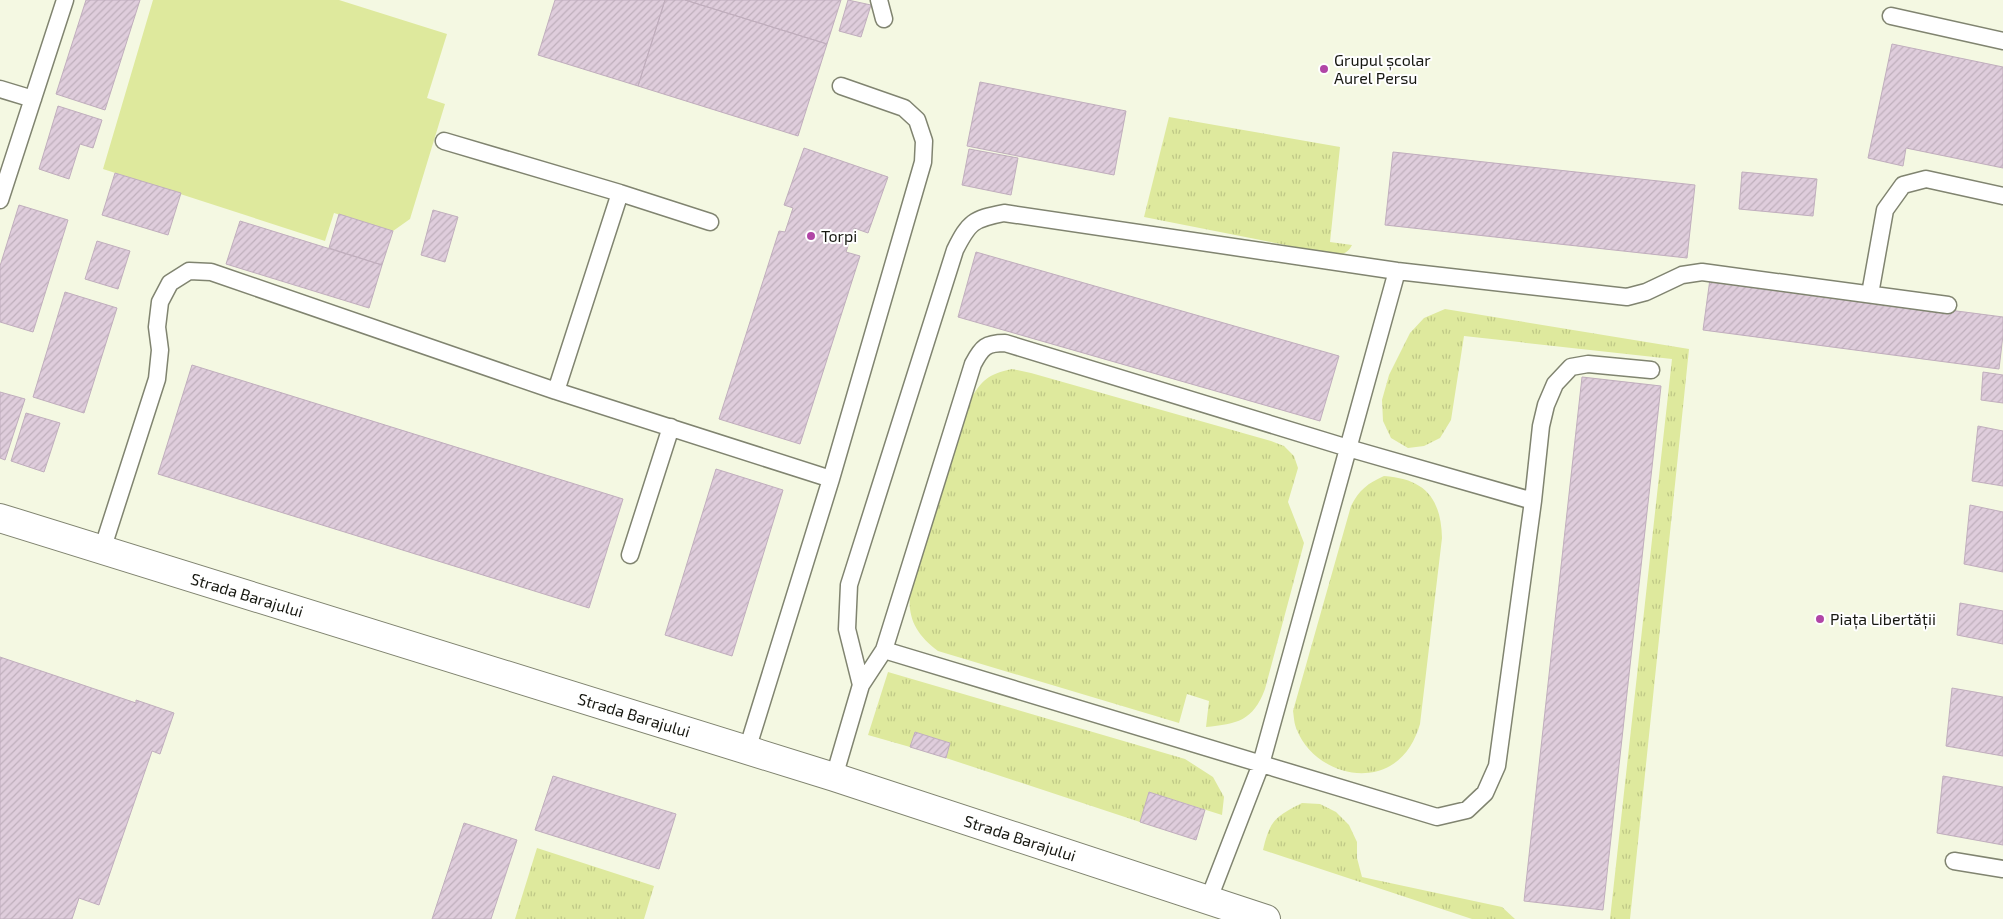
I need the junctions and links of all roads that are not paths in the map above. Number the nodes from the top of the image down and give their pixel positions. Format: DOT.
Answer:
graph roads {
  1 [pos="65,0"];
  2 [pos="879,0"];
  3 [pos="1891,16"];
  4 [pos="884,19"];
  5 [pos="2003,41"];
  6 [pos="841,86"];
  7 [pos="0,89"];
  8 [pos="33,99"];
  9 [pos="444,141"];
  10 [pos="620,193"];
  11 [pos="2003,196"];
  12 [pos="0,200"];
  13 [pos="710,222"];
  14 [pos="1397,271"];
  15 [pos="1870,294"];
  16 [pos="1948,305"];
  17 [pos="1651,370"];
  18 [pos="556,391"];
  19 [pos="671,428"];
  20 [pos="1348,448"];
  21 [pos="831,479"];
  22 [pos="1533,501"];
  23 [pos="0,518"];
  24 [pos="102,550"];
  25 [pos="630,555"];
  26 [pos="884,650"];
  27 [pos="861,684"];
  28 [pos="747,750"];
  29 [pos="1261,764"];
  30 [pos="834,777"];
  31 [pos="1954,861"];
  32 [pos="2003,869"];
  33 [pos="1208,900"];
  34 [pos="1266,919"];
  1 -- 8 [label="lane"];
  2 -- 4 [label="lane"];
  3 -- 5 [label="lane"];
  6 -- 21 [label="lane"];
  7 -- 8 [label="lane"];
  8 -- 12 [label="lane"];
  9 -- 10 [label="lane"];
  10 -- 13 [label="lane"];
  10 -- 18 [label="lane"];
  11 -- 15 [label="lane"];
  14 -- 15 [label="lane"];
  14 -- 20 [label="lane"];
  14 -- 27 [label="lane"];
  15 -- 16 [label="lane"];
  17 -- 22 [label="lane"];
  18 -- 19 [label="lane"];
  18 -- 24 [label="lane"];
  19 -- 21 [label="lane"];
  19 -- 25 [label="lane"];
  20 -- 22 [label="lane"];
  20 -- 26 [label="lane"];
  20 -- 29 [label="lane"];
  21 -- 28 [label="lane"];
  22 -- 29 [label="lane"];
  23 -- 24 [label="main road, Strada Barajului"];
  24 -- 28 [label="main road, Strada Barajului"];
  26 -- 27 [label="lane"];
  26 -- 29 [label="lane"];
  27 -- 30 [label="lane"];
  28 -- 30 [label="main road, Strada Barajului"];
  29 -- 33 [label="lane"];
  30 -- 33 [label="main road, Strada Barajului"];
  31 -- 32 [label="lane"];
  33 -- 34 [label="main road, Strada Barajului"];
}
